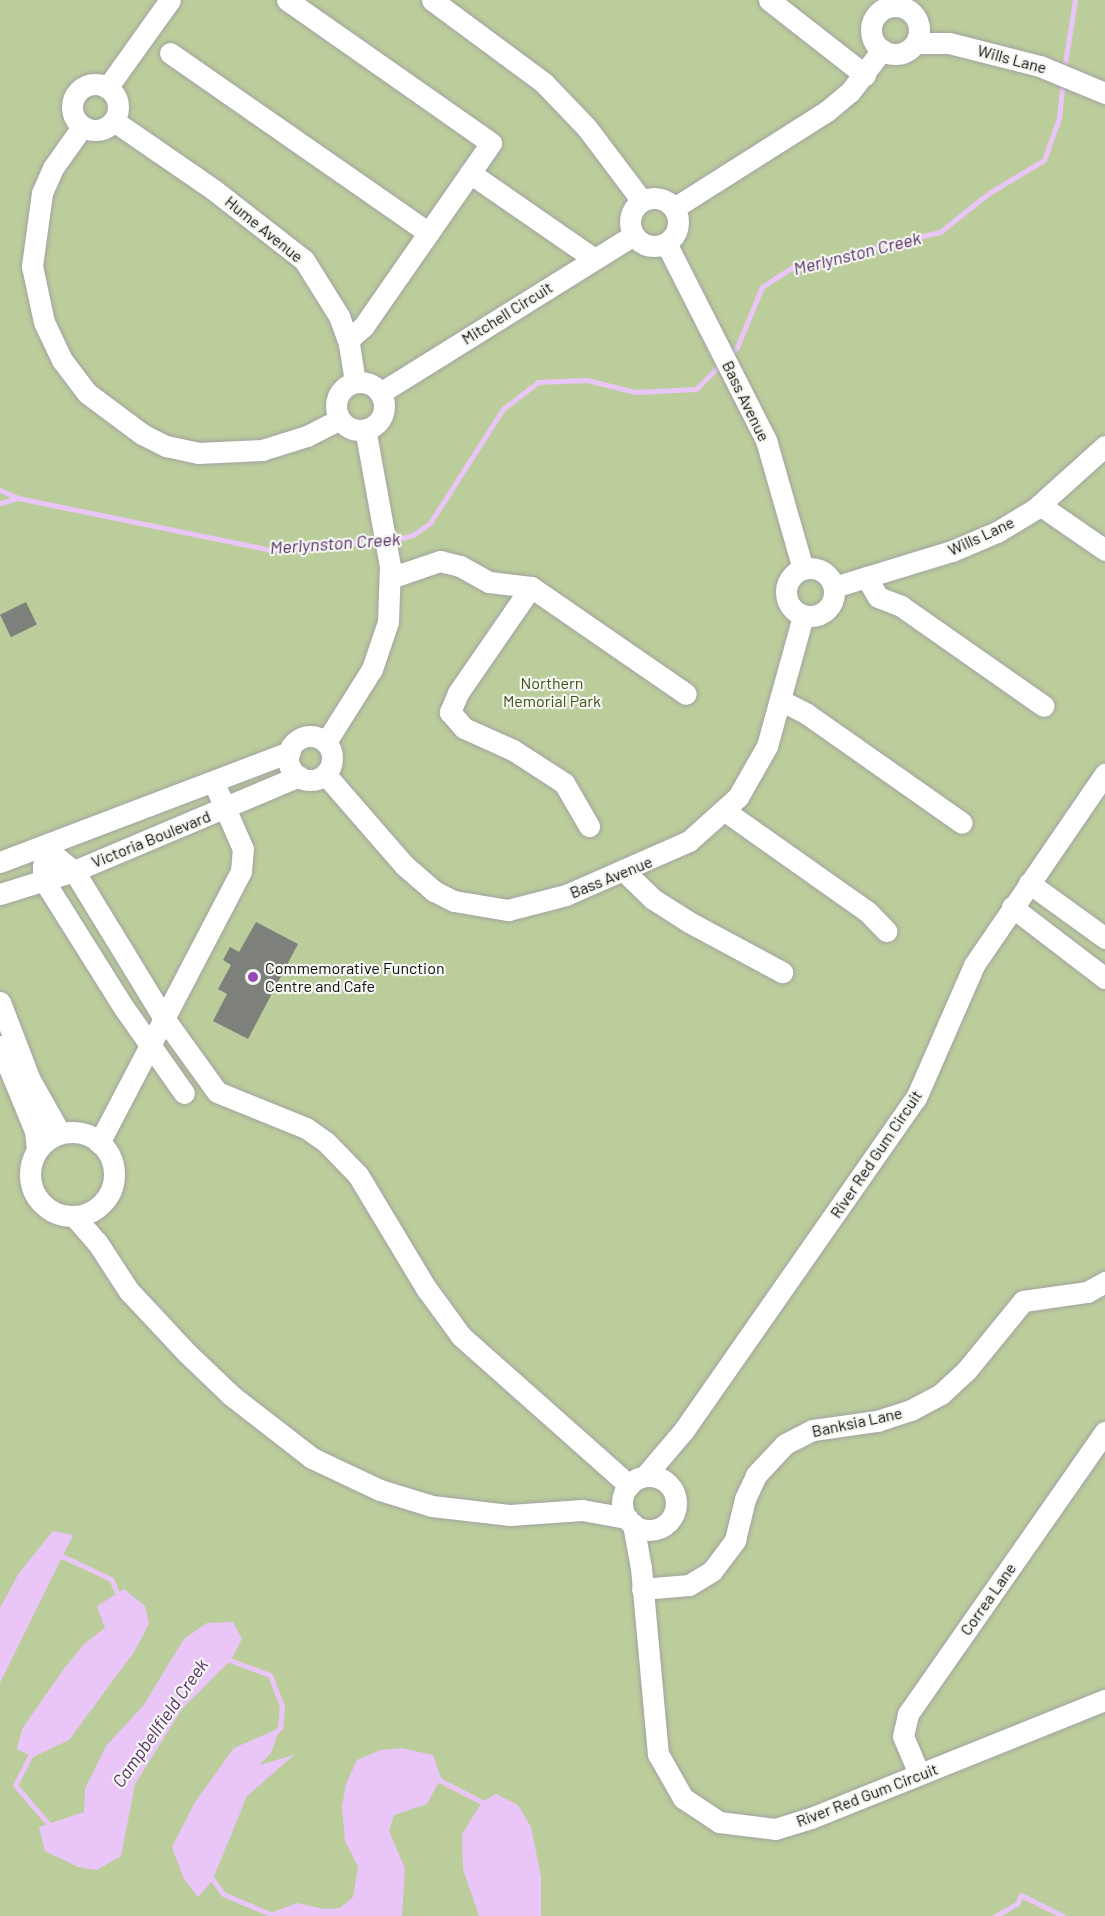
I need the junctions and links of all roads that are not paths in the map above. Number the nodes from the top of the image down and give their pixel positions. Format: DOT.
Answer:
graph roads {
  1 [pos="170,0"];
  2 [pos="287,0"];
  3 [pos="432,0"];
  4 [pos="769,0"];
  5 [pos="903,3"];
  6 [pos="916,43"];
  7 [pos="882,50"];
  8 [pos="170,53"];
  9 [pos="865,75"];
  10 [pos="1098,87"];
  11 [pos="107,88"];
  12 [pos="114,121"];
  13 [pos="82,127"];
  14 [pos="470,173"];
  15 [pos="642,201"];
  16 [pos="674,208"];
  17 [pos="429,233"];
  18 [pos="634,235"];
  19 [pos="666,243"];
  20 [pos="594,259"];
  21 [pos="348,340"];
  22 [pos="355,382"];
  23 [pos="380,393"];
  24 [pos="340,419"];
  25 [pos="365,429"];
  26 [pos="1105,446"];
  27 [pos="1040,505"];
  28 [pos="1105,550"];
  29 [pos="803,569"];
  30 [pos="390,572"];
  31 [pos="866,577"];
  32 [pos="531,587"];
  33 [pos="834,587"];
  34 [pos="803,616"];
  35 [pos="686,694"];
  36 [pos="780,700"];
  37 [pos="1044,706"];
  38 [pos="326,742"];
  39 [pos="290,752"];
  40 [pos="325,774"];
  41 [pos="1105,774"];
  42 [pos="299,776"];
  43 [pos="214,783"];
  44 [pos="225,808"];
  45 [pos="725,811"];
  46 [pos="962,823"];
  47 [pos="589,826"];
  48 [pos="44,847"];
  49 [pos="0,862"];
  50 [pos="74,871"];
  51 [pos="625,872"];
  52 [pos="43,879"];
  53 [pos="1029,882"];
  54 [pos="0,894"];
  55 [pos="1012,906"];
  56 [pos="886,931"];
  57 [pos="1105,938"];
  58 [pos="782,972"];
  59 [pos="1105,978"];
  60 [pos="0,1002"];
  61 [pos="163,1017"];
  62 [pos="148,1043"];
  63 [pos="0,1046"];
  64 [pos="194,1057"];
  65 [pos="170,1074"];
  66 [pos="184,1093"];
  67 [pos="60,1133"];
  68 [pos="99,1143"];
  69 [pos="37,1150"];
  70 [pos="98,1211"];
  71 [pos="74,1216"];
  72 [pos="97,1242"];
  73 [pos="1105,1282"];
  74 [pos="684,1430"];
  75 [pos="1105,1432"];
  76 [pos="668,1483"];
  77 [pos="633,1484"];
  78 [pos="582,1510"];
  79 [pos="630,1521"];
  80 [pos="656,1529"];
  81 [pos="642,1568"];
  82 [pos="642,1589"];
  83 [pos="1105,1701"];
  84 [pos="919,1774"];
  1 -- 11 [label="lane"];
  2 -- 14 [label="lane"];
  3 -- 15 [label="lane"];
  4 -- 9 [label="lane"];
  5 -- 6 [label="lane"];
  5 -- 7 [label="lane"];
  6 -- 7 [label="lane"];
  6 -- 10 [label="lane, Wills Lane"];
  7 -- 9 [label="lane"];
  8 -- 17 [label="lane"];
  9 -- 16 [label="lane"];
  11 -- 12 [label="lane"];
  11 -- 13 [label="lane"];
  12 -- 13 [label="lane"];
  12 -- 21 [label="lane, Hume Avenue"];
  13 -- 24 [label="lane"];
  14 -- 17 [label="lane"];
  14 -- 20 [label="lane"];
  15 -- 16 [label="lane"];
  15 -- 18 [label="lane"];
  16 -- 19 [label="lane"];
  17 -- 21 [label="lane"];
  18 -- 19 [label="lane"];
  18 -- 20 [label="lane, Mitchell Circuit"];
  19 -- 29 [label="lane, Bass Avenue"];
  20 -- 23 [label="lane, Mitchell Circuit"];
  21 -- 22 [label="lane, Hume Avenue"];
  22 -- 23 [label="lane"];
  22 -- 24 [label="lane"];
  23 -- 25 [label="lane"];
  24 -- 25 [label="lane"];
  25 -- 30 [label="lane"];
  26 -- 27 [label="lane, Wills Lane"];
  27 -- 28 [label="lane"];
  27 -- 31 [label="lane, Wills Lane"];
  29 -- 33 [label="lane"];
  29 -- 34 [label="lane"];
  30 -- 32 [label="lane"];
  30 -- 38 [label="lane"];
  31 -- 33 [label="lane, Wills Lane"];
  31 -- 37 [label="lane"];
  32 -- 35 [label="lane"];
  32 -- 47 [label="lane"];
  33 -- 34 [label="lane"];
  34 -- 36 [label="lane, Bass Avenue"];
  36 -- 45 [label="lane, Bass Avenue"];
  36 -- 46 [label="lane"];
  38 -- 39 [label="lane"];
  38 -- 40 [label="lane"];
  39 -- 42 [label="lane"];
  39 -- 43 [label="lane, Victoria Boulevard"];
  40 -- 42 [label="lane"];
  40 -- 51 [label="lane, Bass Avenue"];
  41 -- 53 [label="lane, River Red Gum Circuit"];
  42 -- 44 [label="lane, Victoria Boulevard"];
  43 -- 44 [label="lane"];
  43 -- 48 [label="lane, Victoria Boulevard"];
  44 -- 50 [label="lane, Victoria Boulevard"];
  44 -- 61 [label="lane"];
  45 -- 51 [label="lane, Bass Avenue"];
  45 -- 56 [label="lane"];
  48 -- 49 [label="lane, Victoria Boulevard"];
  48 -- 50 [label="lane"];
  48 -- 52 [label="lane"];
  50 -- 52 [label="lane, Victoria Boulevard"];
  50 -- 61 [label="lane"];
  51 -- 58 [label="lane"];
  52 -- 54 [label="lane, Victoria Boulevard"];
  52 -- 62 [label="lane"];
  53 -- 55 [label="lane, River Red Gum Circuit"];
  53 -- 57 [label="lane"];
  55 -- 59 [label="lane"];
  55 -- 74 [label="lane, River Red Gum Circuit"];
  60 -- 67 [label="lane"];
  61 -- 62 [label="lane"];
  61 -- 64 [label="lane"];
  62 -- 65 [label="lane"];
  62 -- 68 [label="lane"];
  63 -- 69 [label="lane"];
  64 -- 65 [label="lane"];
  64 -- 77 [label="lane"];
  65 -- 66 [label="lane"];
  67 -- 68 [label="lane"];
  67 -- 69 [label="lane"];
  68 -- 70 [label="lane"];
  69 -- 71 [label="lane"];
  70 -- 71 [label="lane"];
  70 -- 72 [label="lane"];
  71 -- 72 [label="lane, River Red Gum Circuit"];
  72 -- 78 [label="lane, River Red Gum Circuit"];
  73 -- 82 [label="lane, Banksia Lane"];
  74 -- 76 [label="lane, River Red Gum Circuit"];
  74 -- 77 [label="lane, River Red Gum Circuit"];
  75 -- 84 [label="lane, Correa Lane"];
  76 -- 77 [label="lane"];
  76 -- 80 [label="lane"];
  77 -- 78 [label="lane, River Red Gum Circuit"];
  77 -- 79 [label="lane"];
  78 -- 79 [label="lane, River Red Gum Circuit"];
  79 -- 80 [label="lane"];
  79 -- 81 [label="lane, River Red Gum Circuit"];
  80 -- 81 [label="lane, River Red Gum Circuit"];
  81 -- 82 [label="lane, River Red Gum Circuit"];
  82 -- 84 [label="lane, River Red Gum Circuit"];
  83 -- 84 [label="lane, River Red Gum Circuit"];
}
